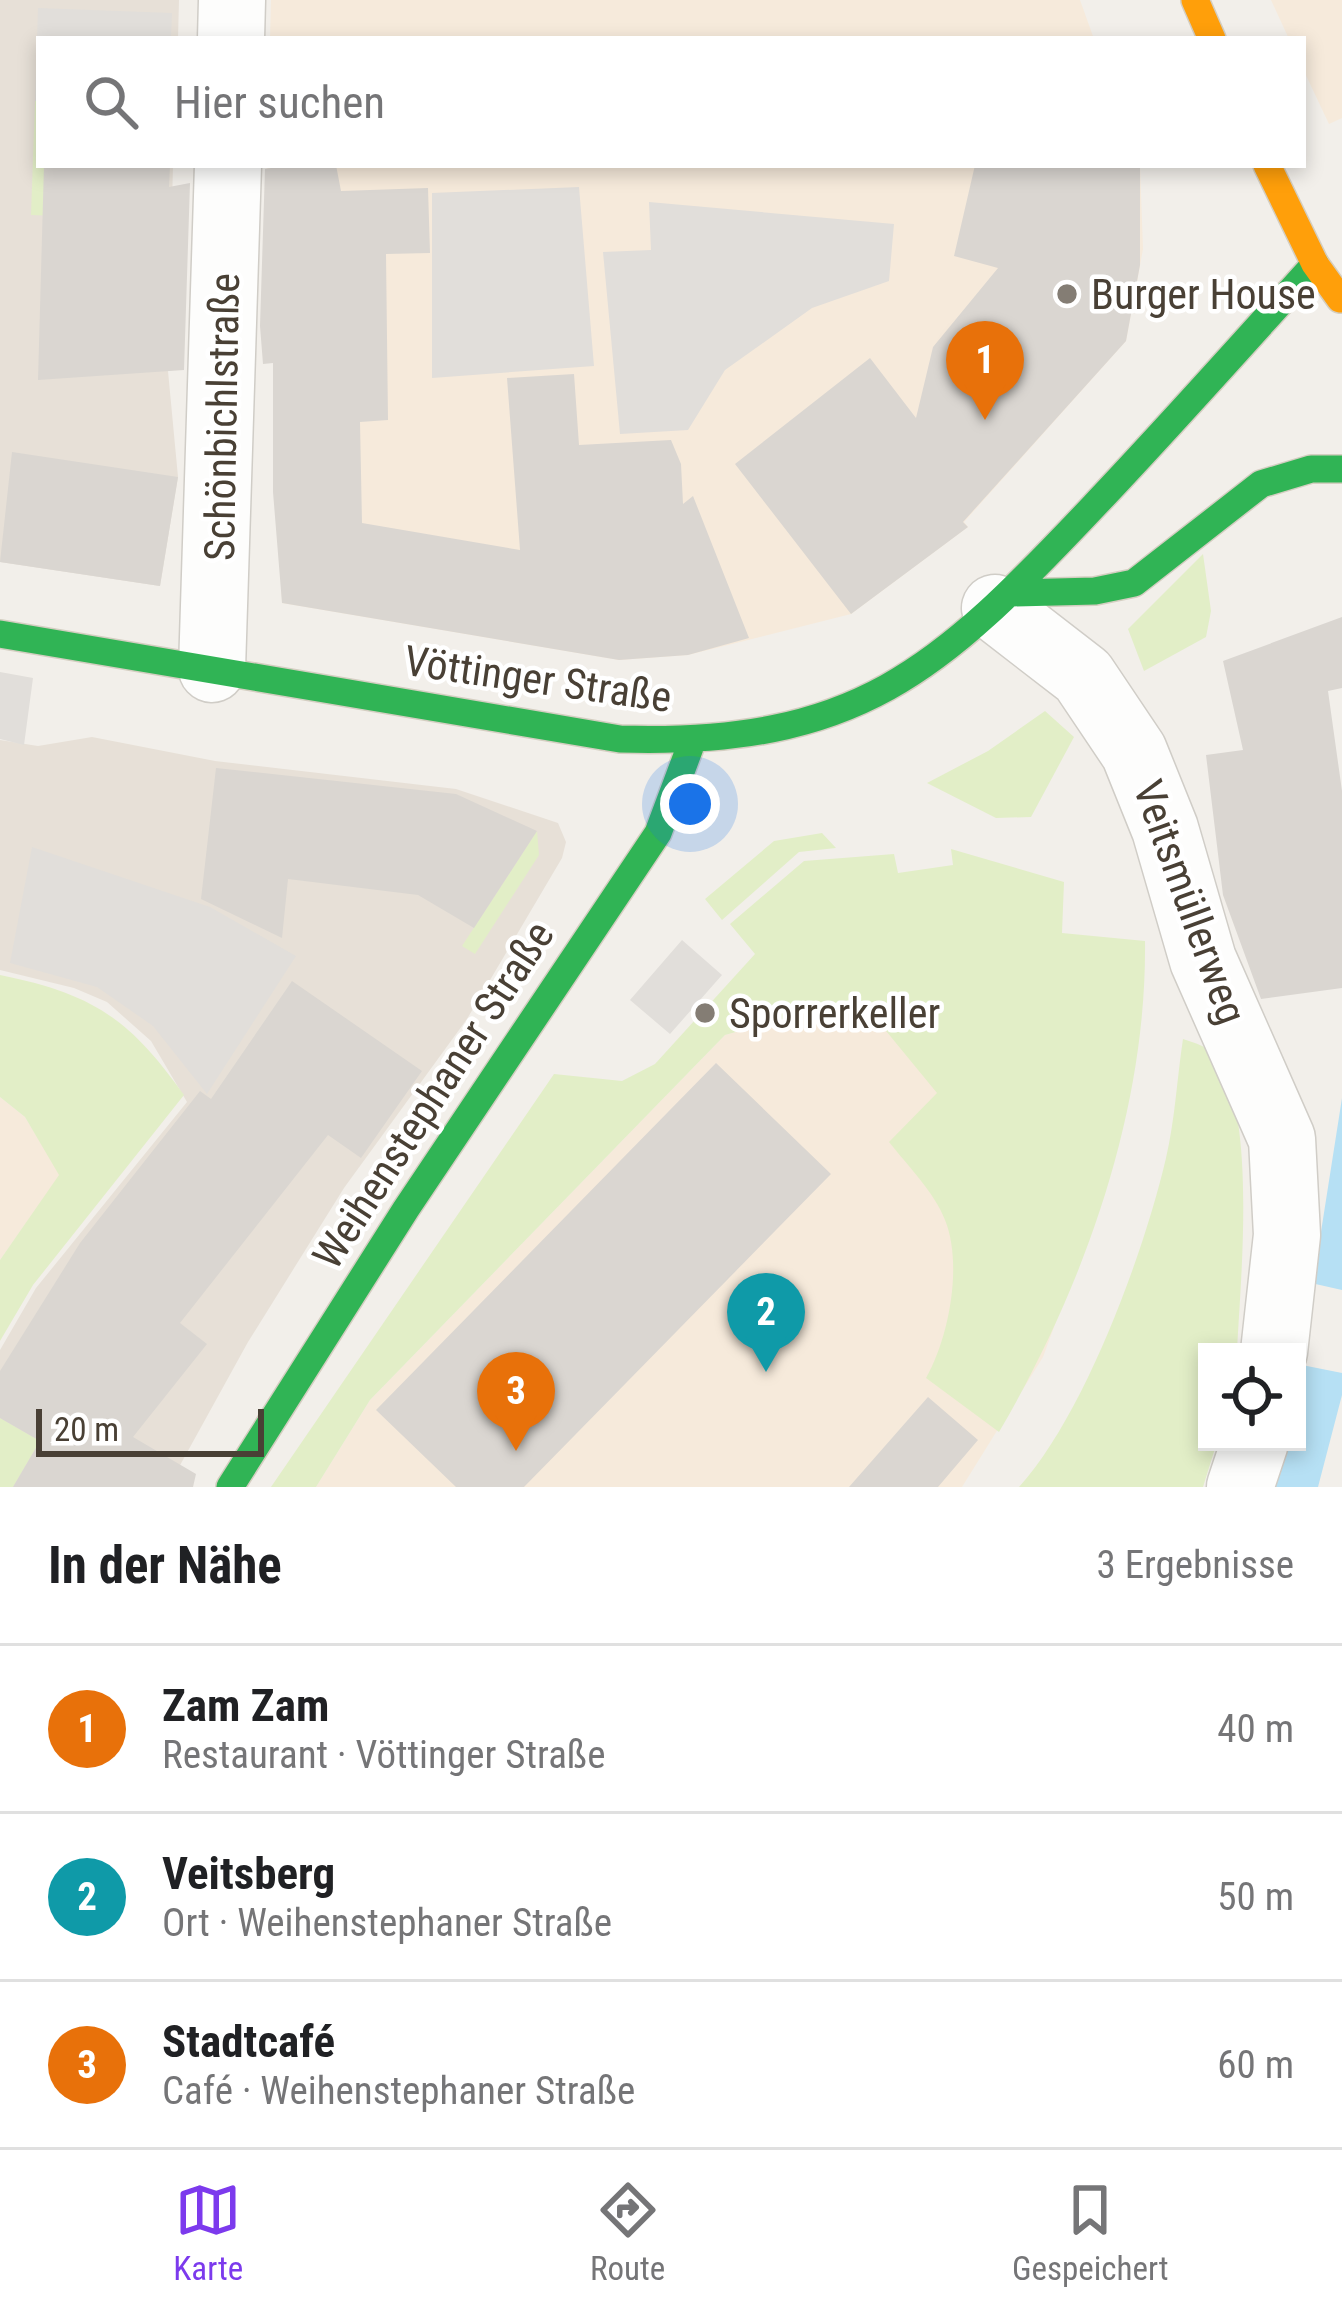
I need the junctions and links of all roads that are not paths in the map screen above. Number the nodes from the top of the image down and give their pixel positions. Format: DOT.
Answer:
graph roads {
  1 [pos="232,0"];
  2 [pos="1195,0"];
  3 [pos="231,36"];
  4 [pos="1211,36"];
  5 [pos="228,168"];
  6 [pos="1269,168"];
  7 [pos="1333,268"];
  8 [pos="1342,469"];
  9 [pos="1004,600"];
  10 [pos="0,634"];
  11 [pos="212,669"];
  12 [pos="692,742"];
  13 [pos="1286,1332"];
  14 [pos="1252,1451"];
  15 [pos="230,1487"];
  16 [pos="1240,1487"];
  1 -- 3 [label="street"];
  2 -- 4 [label="main road"];
  5 -- 11 [label="street, Schönbichlstraße"];
  6 -- 7 [label="main road"];
  7 -- 9 [label="main road, Vöttinger Straße"];
  8 -- 9 [label="main road"];
  9 -- 12 [label="main road, Vöttinger Straße"];
  9 -- 13 [label="street, Veitsmüllerweg"];
  10 -- 11 [label="main road, Vöttinger Straße"];
  11 -- 12 [label="main road, Vöttinger Straße"];
  12 -- 15 [label="main road, Weihenstephaner Straße"];
  14 -- 16 [label="street"];
}
